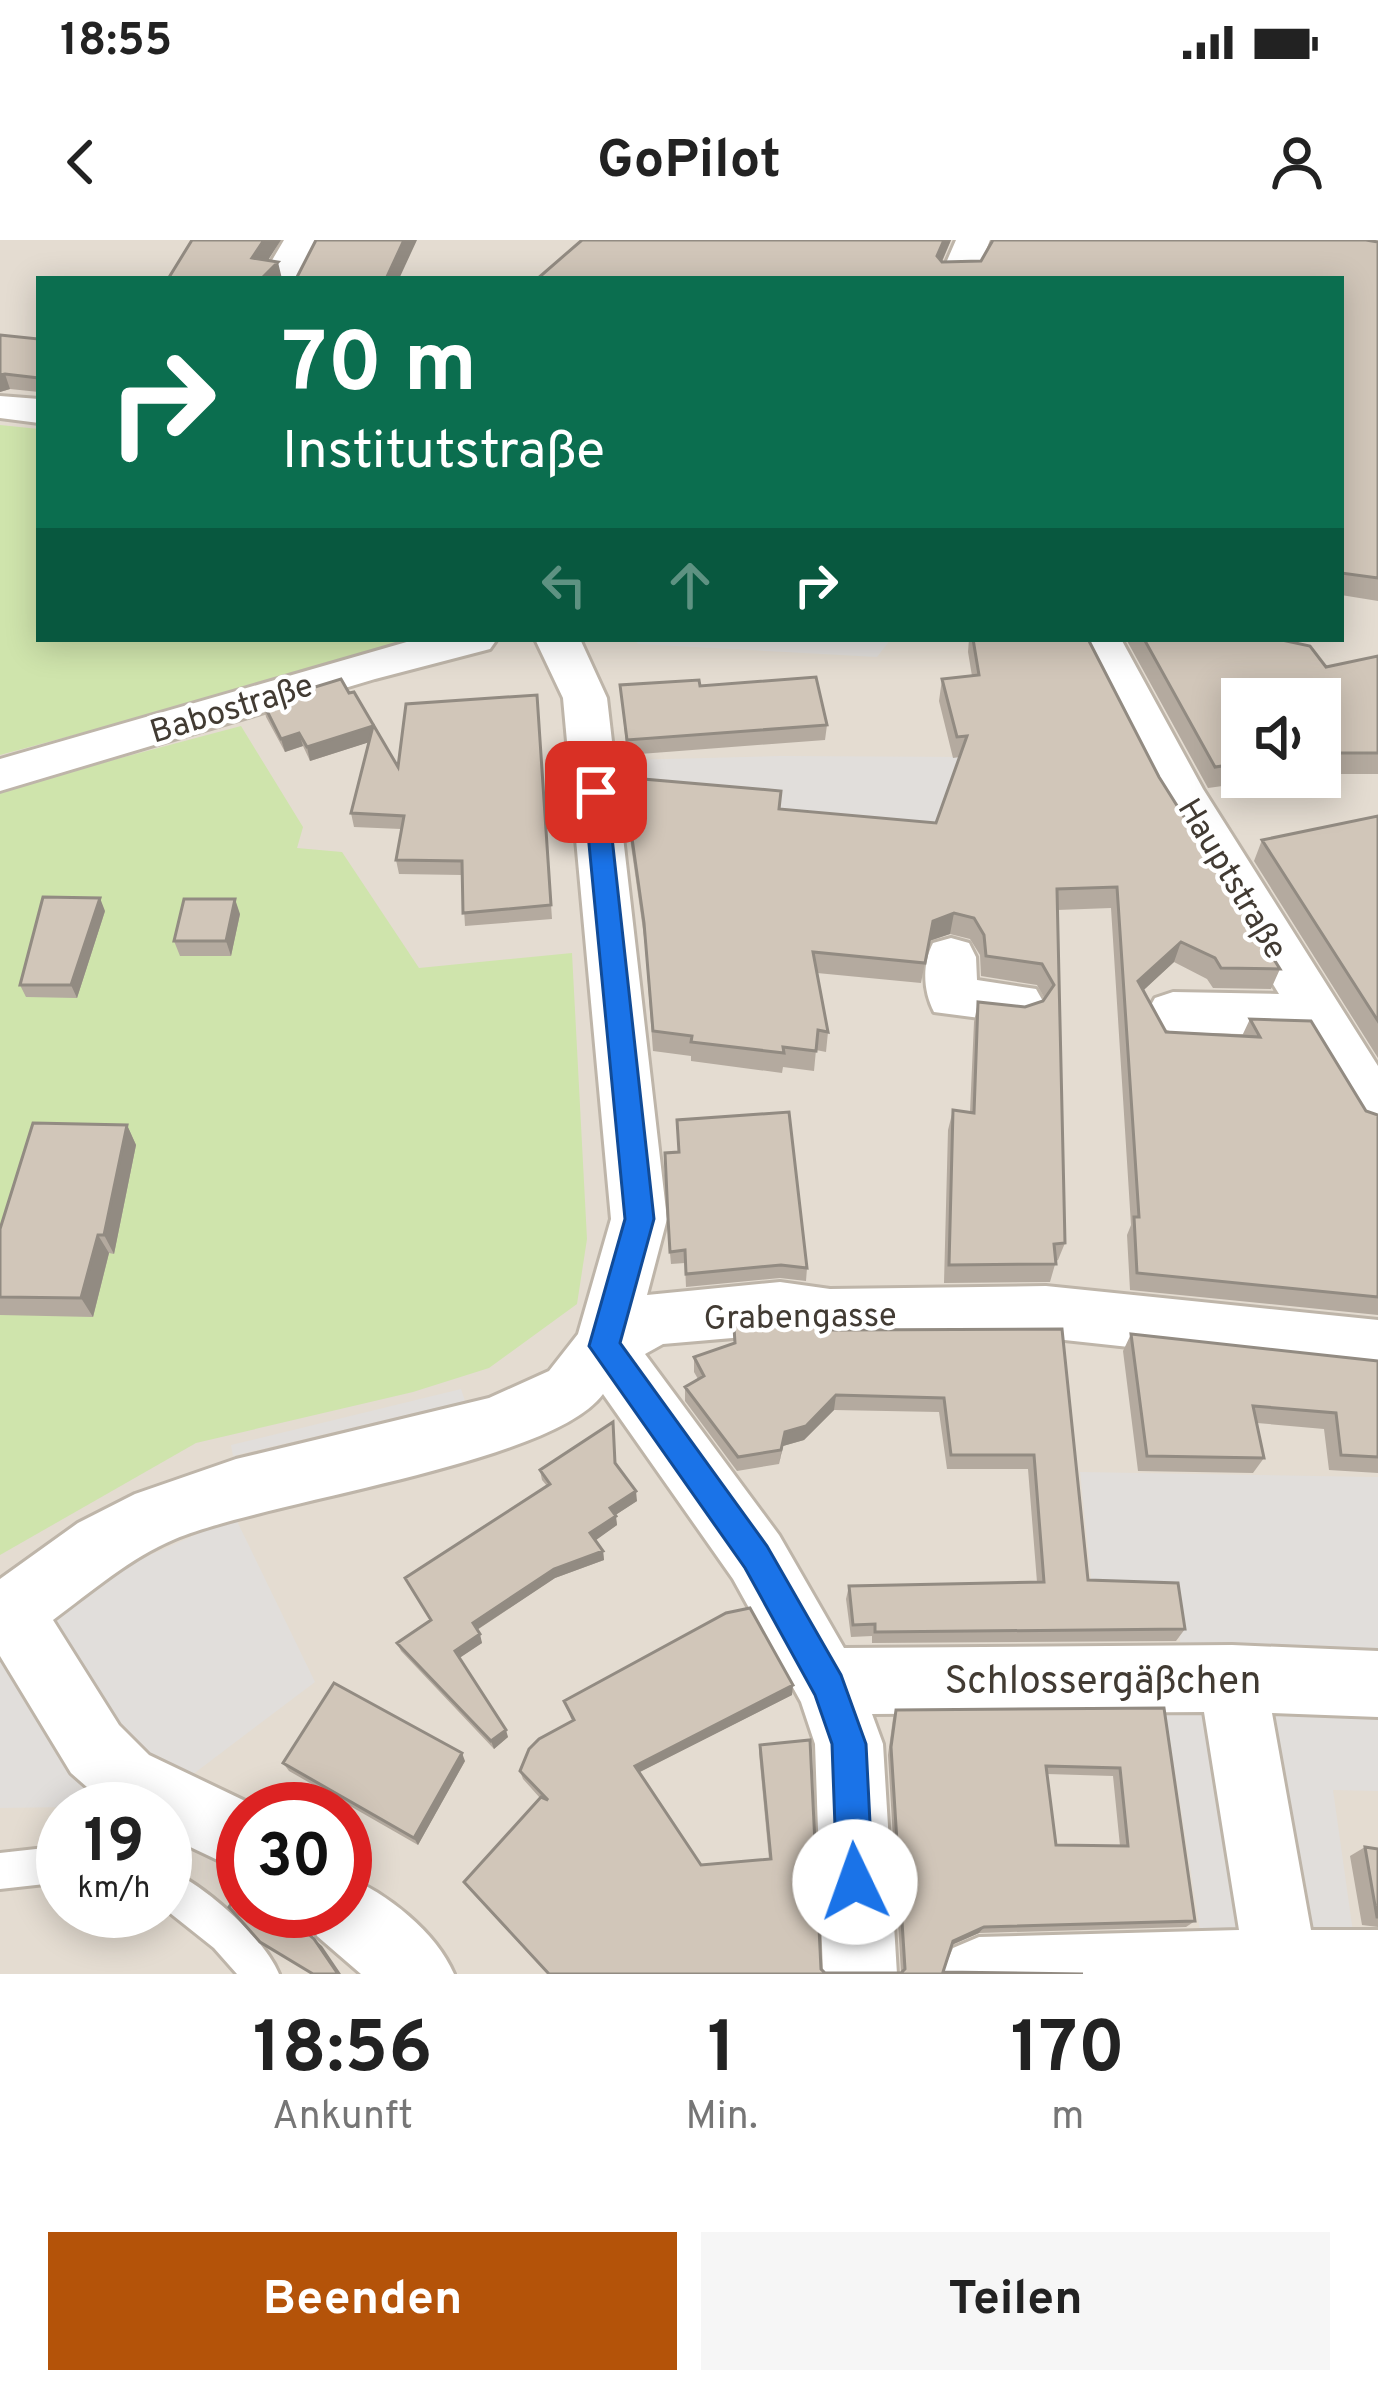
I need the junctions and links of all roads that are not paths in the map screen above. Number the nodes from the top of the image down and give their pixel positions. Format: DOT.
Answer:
graph roads {
  1 [pos="301,240"];
  2 [pos="974,240"];
  3 [pos="281,276"];
  4 [pos="958,276"];
  5 [pos="0,407"];
  6 [pos="36,410"];
  7 [pos="465,642"];
  8 [pos="558,642"];
  9 [pos="1101,642"];
  10 [pos="0,775"];
  11 [pos="951,957"];
  12 [pos="1018,1003"];
  13 [pos="1173,1012"];
  14 [pos="1317,1016"];
  15 [pos="1378,1112"];
  16 [pos="604,1346"];
  17 [pos="1378,1347"];
  18 [pos="5,1615"];
  19 [pos="1232,1678"];
  20 [pos="1378,1684"];
  21 [pos="829,1687"];
  22 [pos="216,1824"];
  23 [pos="36,1867"];
  24 [pos="0,1871"];
  25 [pos="192,1907"];
  26 [pos="372,1936"];
  27 [pos="1281,1966"];
  28 [pos="1378,1967"];
  29 [pos="261,1974"];
  30 [pos="418,1974"];
  31 [pos="860,1974"];
  32 [pos="979,1974"];
  1 -- 3 [label="street"];
  2 -- 4 [label="street"];
  5 -- 6 [label="street"];
  7 -- 10 [label="street, Babostraße"];
  8 -- 16 [label="street"];
  9 -- 14 [label="street, Hauptstraße"];
  11 -- 12 [label="street"];
  13 -- 14 [label="street"];
  14 -- 15 [label="street, Hauptstraße"];
  16 -- 17 [label="street, Grabengasse"];
  16 -- 18 [label="street, Grabengasse"];
  16 -- 21 [label="street"];
  18 -- 22 [label="street"];
  19 -- 20 [label="street, Schlossergäßchen"];
  19 -- 21 [label="street, Schlossergäßchen"];
  19 -- 27 [label="street"];
  21 -- 31 [label="street"];
  23 -- 24 [label="lane"];
  25 -- 29 [label="lane"];
  26 -- 30 [label="street"];
  27 -- 28 [label="street"];
  27 -- 32 [label="street"];
}
